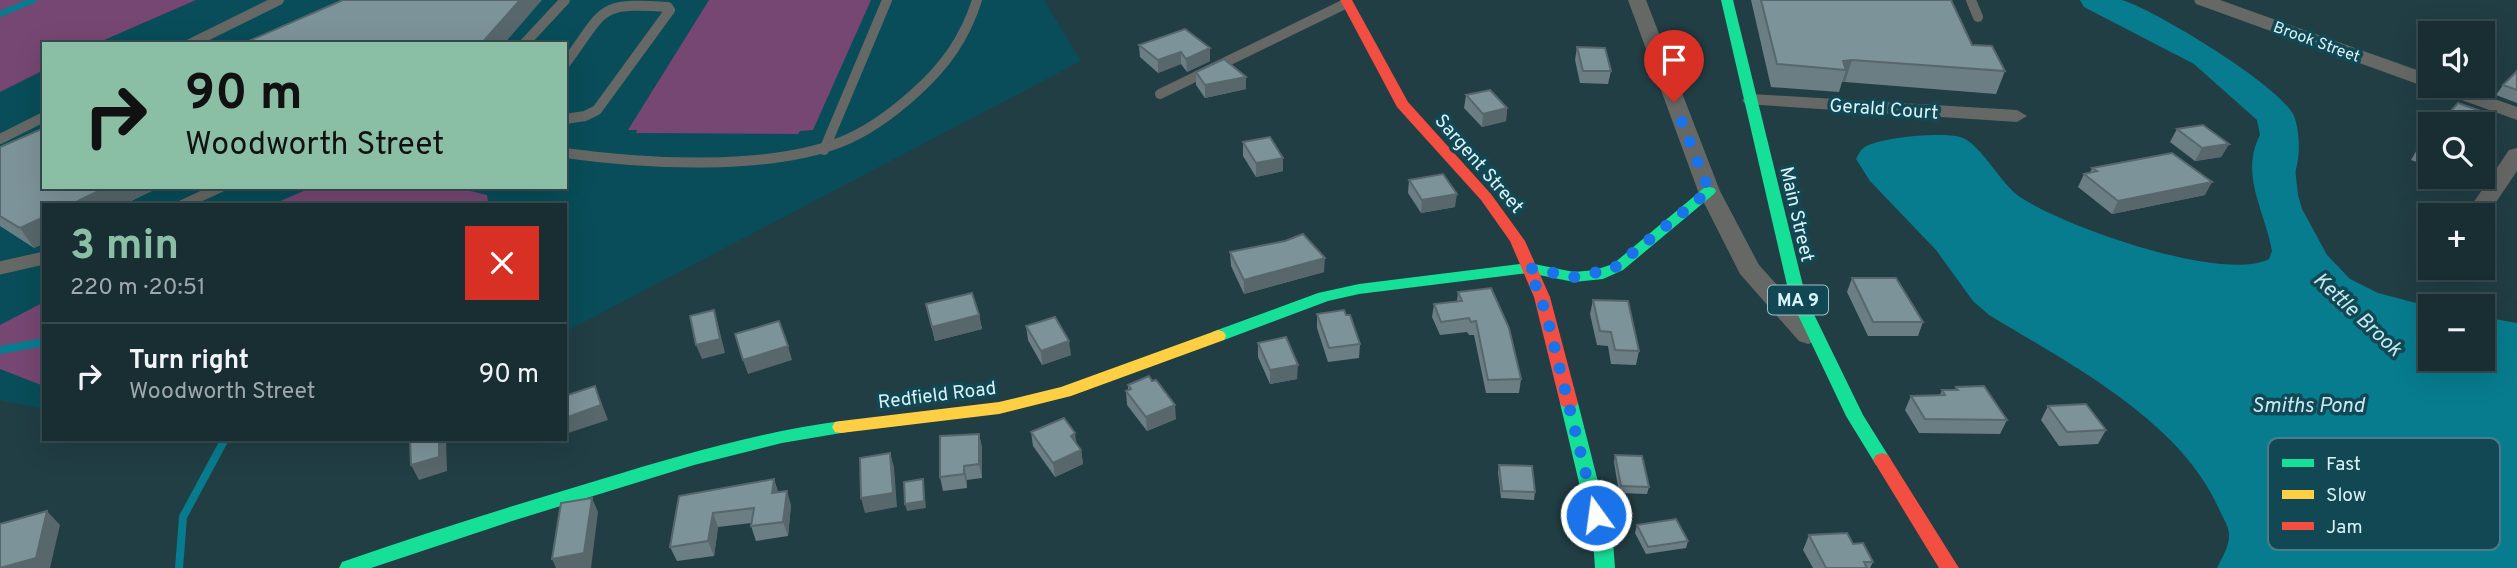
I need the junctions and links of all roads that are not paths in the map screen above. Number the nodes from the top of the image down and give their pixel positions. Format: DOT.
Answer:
graph roads {
  1 [pos="279,0"];
  2 [pos="565,0"];
  3 [pos="887,0"];
  4 [pos="977,0"];
  5 [pos="1637,0"];
  6 [pos="1727,0"];
  7 [pos="1971,0"];
  8 [pos="2203,0"];
  9 [pos="1347,1"];
  10 [pos="1978,17"];
  11 [pos="194,42"];
  12 [pos="526,42"];
  13 [pos="571,48"];
  14 [pos="2418,77"];
  15 [pos="1160,94"];
  16 [pos="2474,98"];
  17 [pos="1752,100"];
  18 [pos="2517,114"];
  19 [pos="2017,116"];
  20 [pos="42,118"];
  21 [pos="567,119"];
  22 [pos="0,139"];
  23 [pos="824,149"];
  24 [pos="567,153"];
  25 [pos="2517,155"];
  26 [pos="217,189"];
  27 [pos="1709,191"];
  28 [pos="186,203"];
  29 [pos="2484,203"];
  30 [pos="42,258"];
  31 [pos="0,268"];
  32 [pos="1529,268"];
  33 [pos="1818,345"];
  34 [pos="349,568"];
  35 [pos="1605,568"];
  36 [pos="1949,568"];
  1 -- 11 [label="lane"];
  2 -- 12 [label="lane"];
  3 -- 23 [label="lane"];
  4 -- 23 [label="lane"];
  5 -- 27 [label="street"];
  6 -- 17 [label="main road, Main Street / MA 9"];
  7 -- 10 [label="lane"];
  8 -- 14 [label="street, Brook Street"];
  9 -- 15 [label="lane"];
  9 -- 32 [label="main road, Sargent Street"];
  13 -- 21 [label="lane"];
  16 -- 18 [label="street"];
  17 -- 19 [label="street, Gerald Court"];
  17 -- 33 [label="main road, Main Street / MA 9"];
  20 -- 22 [label="lane"];
  23 -- 24 [label="lane"];
  25 -- 29 [label="street"];
  26 -- 28 [label="lane"];
  27 -- 32 [label="main road, Redfield Road"];
  27 -- 33 [label="street"];
  30 -- 31 [label="lane"];
  32 -- 34 [label="main road, Redfield Road"];
  32 -- 35 [label="main road, Sargent Street"];
  33 -- 36 [label="main road, Main Street / MA 9"];
}
